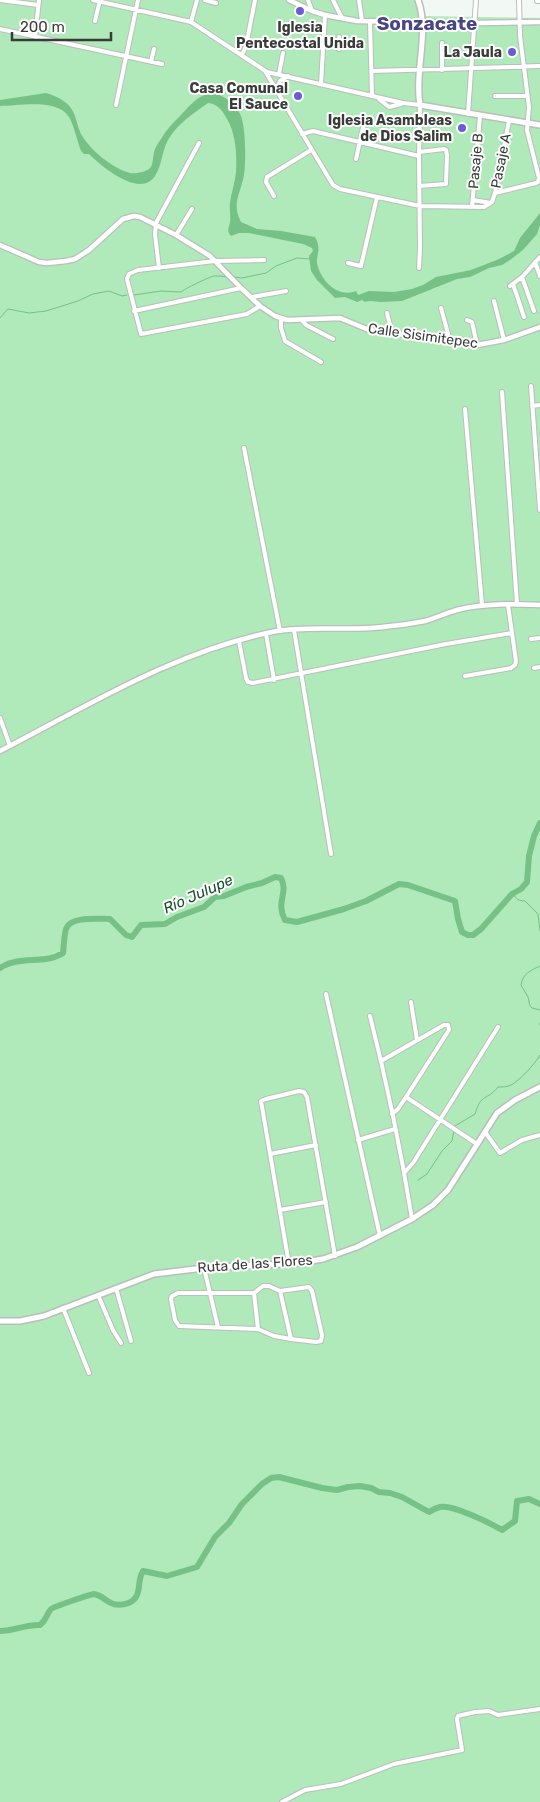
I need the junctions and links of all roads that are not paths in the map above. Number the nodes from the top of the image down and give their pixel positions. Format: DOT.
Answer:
graph roads {
  1 [pos="0,0"];
  2 [pos="93,0"];
  3 [pos="138,0"];
  4 [pos="197,0"];
  5 [pos="205,0"];
  6 [pos="255,0"];
  7 [pos="289,0"];
  8 [pos="308,0"];
  9 [pos="333,0"];
  10 [pos="359,0"];
  11 [pos="418,0"];
  12 [pos="476,0"];
  13 [pos="519,0"];
  14 [pos="100,1"];
  15 [pos="38,3"];
  16 [pos="216,3"];
  17 [pos="135,10"];
  18 [pos="312,11"];
  19 [pos="325,15"];
  20 [pos="342,18"];
  21 [pos="95,21"];
  22 [pos="362,21"];
  23 [pos="191,22"];
  24 [pos="370,22"];
  25 [pos="422,22"];
  26 [pos="540,22"];
  27 [pos="475,23"];
  28 [pos="519,23"];
  29 [pos="0,29"];
  30 [pos="35,37"];
  31 [pos="339,37"];
  32 [pos="442,43"];
  33 [pos="154,49"];
  34 [pos="339,49"];
  35 [pos="283,53"];
  36 [pos="242,54"];
  37 [pos="126,56"];
  38 [pos="151,62"];
  39 [pos="162,64"];
  40 [pos="540,66"];
  41 [pos="524,67"];
  42 [pos="472,69"];
  43 [pos="264,70"];
  44 [pos="442,70"];
  45 [pos="372,71"];
  46 [pos="420,71"];
  47 [pos="279,74"];
  48 [pos="288,76"];
  49 [pos="321,84"];
  50 [pos="276,90"];
  51 [pos="372,96"];
  52 [pos="495,96"];
  53 [pos="528,96"];
  54 [pos="116,105"];
  55 [pos="420,105"];
  56 [pos="468,114"];
  57 [pos="480,116"];
  58 [pos="510,121"];
  59 [pos="364,124"];
  60 [pos="528,124"];
  61 [pos="540,125"];
  62 [pos="302,134"];
  63 [pos="360,142"];
  64 [pos="199,143"];
  65 [pos="311,150"];
  66 [pos="419,154"];
  67 [pos="356,158"];
  68 [pos="540,159"];
  69 [pos="534,161"];
  70 [pos="419,186"];
  71 [pos="495,193"];
  72 [pos="274,196"];
  73 [pos="377,197"];
  74 [pos="473,200"];
  75 [pos="492,202"];
  76 [pos="420,206"];
  77 [pos="472,207"];
  78 [pos="192,209"];
  79 [pos="156,224"];
  80 [pos="176,235"];
  81 [pos="0,245"];
  82 [pos="540,257"];
  83 [pos="264,260"];
  84 [pos="215,261"];
  85 [pos="535,262"];
  86 [pos="348,263"];
  87 [pos="159,268"];
  88 [pos="419,268"];
  89 [pos="540,276"];
  90 [pos="522,277"];
  91 [pos="241,288"];
  92 [pos="286,291"];
  93 [pos="252,297"];
  94 [pos="494,301"];
  95 [pos="260,306"];
  96 [pos="442,308"];
  97 [pos="134,311"];
  98 [pos="534,311"];
  99 [pos="387,313"];
  100 [pos="524,317"];
  101 [pos="281,319"];
  102 [pos="302,320"];
  103 [pos="467,320"];
  104 [pos="540,327"];
  105 [pos="392,333"];
  106 [pos="333,339"];
  107 [pos="504,340"];
  108 [pos="450,341"];
  109 [pos="478,345"];
  110 [pos="321,362"];
  111 [pos="531,386"];
  112 [pos="502,392"];
  113 [pos="540,405"];
  114 [pos="532,406"];
  115 [pos="465,409"];
  116 [pos="244,448"];
  117 [pos="539,492"];
  118 [pos="540,510"];
  119 [pos="517,604"];
  120 [pos="482,605"];
  121 [pos="508,605"];
  122 [pos="540,605"];
  123 [pos="294,630"];
  124 [pos="280,631"];
  125 [pos="512,633"];
  126 [pos="266,634"];
  127 [pos="540,638"];
  128 [pos="531,639"];
  129 [pos="238,641"];
  130 [pos="540,667"];
  131 [pos="534,668"];
  132 [pos="301,674"];
  133 [pos="465,676"];
  134 [pos="274,680"];
  135 [pos="0,718"];
  136 [pos="10,746"];
  137 [pos="0,751"];
  138 [pos="331,854"];
  139 [pos="326,994"];
  140 [pos="411,1002"];
  141 [pos="370,1016"];
  142 [pos="498,1027"];
  143 [pos="417,1040"];
  144 [pos="381,1061"];
  145 [pos="540,1087"];
  146 [pos="406,1097"];
  147 [pos="392,1114"];
  148 [pos="440,1118"];
  149 [pos="395,1129"];
  150 [pos="484,1132"];
  151 [pos="540,1134"];
  152 [pos="358,1140"];
  153 [pos="477,1144"];
  154 [pos="316,1145"];
  155 [pos="270,1154"];
  156 [pos="404,1173"];
  157 [pos="326,1202"];
  158 [pos="280,1210"];
  159 [pos="412,1219"];
  160 [pos="380,1236"];
  161 [pos="335,1256"];
  162 [pos="288,1264"];
  163 [pos="204,1268"];
  164 [pos="116,1287"];
  165 [pos="280,1291"];
  166 [pos="254,1293"];
  167 [pos="210,1294"];
  168 [pos="98,1295"];
  169 [pos="63,1308"];
  170 [pos="0,1321"];
  171 [pos="218,1327"];
  172 [pos="258,1329"];
  173 [pos="291,1339"];
  174 [pos="130,1341"];
  175 [pos="121,1343"];
  176 [pos="89,1373"];
  177 [pos="540,1709"];
  178 [pos="282,1802"];
  1 -- 15 [label="street"];
  2 -- 14 [label="street"];
  3 -- 17 [label="street"];
  4 -- 23 [label="street"];
  5 -- 16 [label="street"];
  6 -- 36 [label="street"];
  7 -- 18 [label="street"];
  8 -- 18 [label="street"];
  9 -- 20 [label="street"];
  10 -- 22 [label="street"];
  11 -- 25 [label="main road"];
  12 -- 27 [label="street"];
  13 -- 28 [label="street"];
  14 -- 17 [label="street"];
  14 -- 21 [label="street"];
  15 -- 30 [label="street"];
  17 -- 23 [label="street"];
  17 -- 37 [label="street"];
  18 -- 19 [label="street"];
  19 -- 20 [label="street"];
  19 -- 49 [label="street"];
  20 -- 22 [label="street"];
  22 -- 24 [label="street"];
  23 -- 36 [label="street"];
  24 -- 25 [label="street"];
  24 -- 45 [label="street"];
  25 -- 27 [label="street"];
  25 -- 46 [label="main road"];
  26 -- 28 [label="street"];
  27 -- 28 [label="street"];
  27 -- 42 [label="street"];
  28 -- 41 [label="street"];
  29 -- 30 [label="street"];
  30 -- 37 [label="street"];
  31 -- 34 [label="street"];
  32 -- 44 [label="street"];
  33 -- 38 [label="street"];
  35 -- 47 [label="street"];
  36 -- 43 [label="street"];
  37 -- 38 [label="street"];
  37 -- 54 [label="street"];
  38 -- 39 [label="street"];
  40 -- 41 [label="street"];
  41 -- 42 [label="street"];
  41 -- 53 [label="street"];
  42 -- 44 [label="street"];
  42 -- 56 [label="street"];
  43 -- 47 [label="street"];
  43 -- 50 [label="street"];
  44 -- 46 [label="street"];
  45 -- 46 [label="street"];
  45 -- 51 [label="street"];
  46 -- 55 [label="main road"];
  47 -- 48 [label="street"];
  48 -- 49 [label="street"];
  48 -- 50 [label="street"];
  49 -- 51 [label="street"];
  50 -- 62 [label="street"];
  51 -- 55 [label="street"];
  52 -- 53 [label="street"];
  53 -- 60 [label="street"];
  55 -- 56 [label="main road"];
  55 -- 66 [label="street"];
  56 -- 57 [label="main road"];
  57 -- 58 [label="main road"];
  57 -- 74 [label="street, Pasaje B"];
  58 -- 60 [label="main road"];
  58 -- 71 [label="street, Pasaje A"];
  59 -- 63 [label="street"];
  60 -- 61 [label="main road"];
  60 -- 69 [label="street"];
  62 -- 63 [label="street"];
  62 -- 65 [label="street"];
  63 -- 66 [label="street"];
  63 -- 67 [label="street"];
  64 -- 79 [label="street"];
  65 -- 72 [label="street"];
  65 -- 73 [label="street"];
  66 -- 70 [label="street"];
  66 -- 70 [label="street"];
  68 -- 69 [label="street"];
  69 -- 71 [label="street"];
  70 -- 76 [label="street"];
  71 -- 75 [label="street, Pasaje A"];
  73 -- 76 [label="street"];
  73 -- 86 [label="street"];
  74 -- 75 [label="street"];
  74 -- 77 [label="street, Pasaje B"];
  75 -- 77 [label="street"];
  76 -- 77 [label="street"];
  76 -- 88 [label="street"];
  78 -- 80 [label="street"];
  79 -- 80 [label="street, Calle Sisimitepec"];
  79 -- 81 [label="street, Calle Sisimitepec"];
  79 -- 87 [label="street"];
  80 -- 84 [label="street, Calle Sisimitepec"];
  82 -- 85 [label="street"];
  83 -- 84 [label="street"];
  84 -- 87 [label="street"];
  84 -- 91 [label="street, Calle Sisimitepec"];
  85 -- 89 [label="street"];
  85 -- 90 [label="street"];
  87 -- 97 [label="street"];
  90 -- 98 [label="street"];
  90 -- 100 [label="street"];
  91 -- 93 [label="street, Calle Sisimitepec"];
  91 -- 97 [label="street"];
  92 -- 93 [label="street"];
  93 -- 95 [label="street, Calle Sisimitepec"];
  94 -- 107 [label="street"];
  95 -- 97 [label="street"];
  95 -- 101 [label="street, Calle Sisimitepec"];
  96 -- 108 [label="street"];
  99 -- 105 [label="street"];
  101 -- 102 [label="street, Calle Sisimitepec"];
  101 -- 110 [label="street"];
  102 -- 105 [label="street, Calle Sisimitepec"];
  102 -- 106 [label="street"];
  103 -- 109 [label="street"];
  104 -- 107 [label="street, Calle Sisimitepec"];
  105 -- 108 [label="street, Calle Sisimitepec"];
  107 -- 109 [label="street, Calle Sisimitepec"];
  108 -- 109 [label="street, Calle Sisimitepec"];
  111 -- 114 [label="street"];
  112 -- 119 [label="street"];
  113 -- 114 [label="street"];
  114 -- 117 [label="street"];
  115 -- 120 [label="street"];
  116 -- 124 [label="street"];
  117 -- 118 [label="street"];
  119 -- 121 [label="street"];
  119 -- 122 [label="street"];
  120 -- 121 [label="street"];
  120 -- 123 [label="street"];
  121 -- 125 [label="street"];
  123 -- 124 [label="street"];
  123 -- 132 [label="street"];
  124 -- 126 [label="street"];
  125 -- 132 [label="street"];
  125 -- 133 [label="street"];
  126 -- 129 [label="street"];
  126 -- 134 [label="street"];
  127 -- 128 [label="street"];
  129 -- 134 [label="street"];
  129 -- 136 [label="street"];
  130 -- 131 [label="street"];
  132 -- 134 [label="street"];
  132 -- 138 [label="street"];
  135 -- 136 [label="street"];
  136 -- 137 [label="street"];
  139 -- 152 [label="street"];
  140 -- 143 [label="street"];
  141 -- 144 [label="street"];
  142 -- 148 [label="street"];
  143 -- 144 [label="street"];
  143 -- 146 [label="street"];
  144 -- 147 [label="street"];
  145 -- 150 [label="main road, Ruta de las Flores"];
  146 -- 147 [label="street"];
  146 -- 148 [label="street"];
  147 -- 149 [label="street"];
  148 -- 153 [label="street"];
  148 -- 156 [label="street"];
  149 -- 152 [label="street"];
  149 -- 156 [label="street"];
  150 -- 151 [label="street"];
  150 -- 153 [label="main road, Ruta de las Flores"];
  152 -- 160 [label="street"];
  153 -- 159 [label="main road, Ruta de las Flores"];
  154 -- 155 [label="street"];
  154 -- 155 [label="street"];
  154 -- 157 [label="street"];
  155 -- 158 [label="street"];
  156 -- 159 [label="street"];
  157 -- 158 [label="street"];
  157 -- 161 [label="street"];
  158 -- 162 [label="street"];
  159 -- 160 [label="main road, Ruta de las Flores"];
  160 -- 161 [label="main road, Ruta de las Flores"];
  161 -- 162 [label="main road, Ruta de las Flores"];
  162 -- 163 [label="main road, Ruta de las Flores"];
  163 -- 164 [label="main road, Ruta de las Flores"];
  163 -- 167 [label="street"];
  164 -- 168 [label="main road, Ruta de las Flores"];
  164 -- 174 [label="street"];
  165 -- 166 [label="street"];
  165 -- 173 [label="street"];
  165 -- 173 [label="street"];
  166 -- 167 [label="street"];
  166 -- 172 [label="street"];
  167 -- 171 [label="street"];
  167 -- 171 [label="street"];
  168 -- 169 [label="main road, Ruta de las Flores"];
  168 -- 175 [label="street"];
  169 -- 170 [label="main road, Ruta de las Flores"];
  169 -- 176 [label="street"];
  171 -- 172 [label="street"];
  172 -- 173 [label="street"];
  177 -- 178 [label="street"];
}
